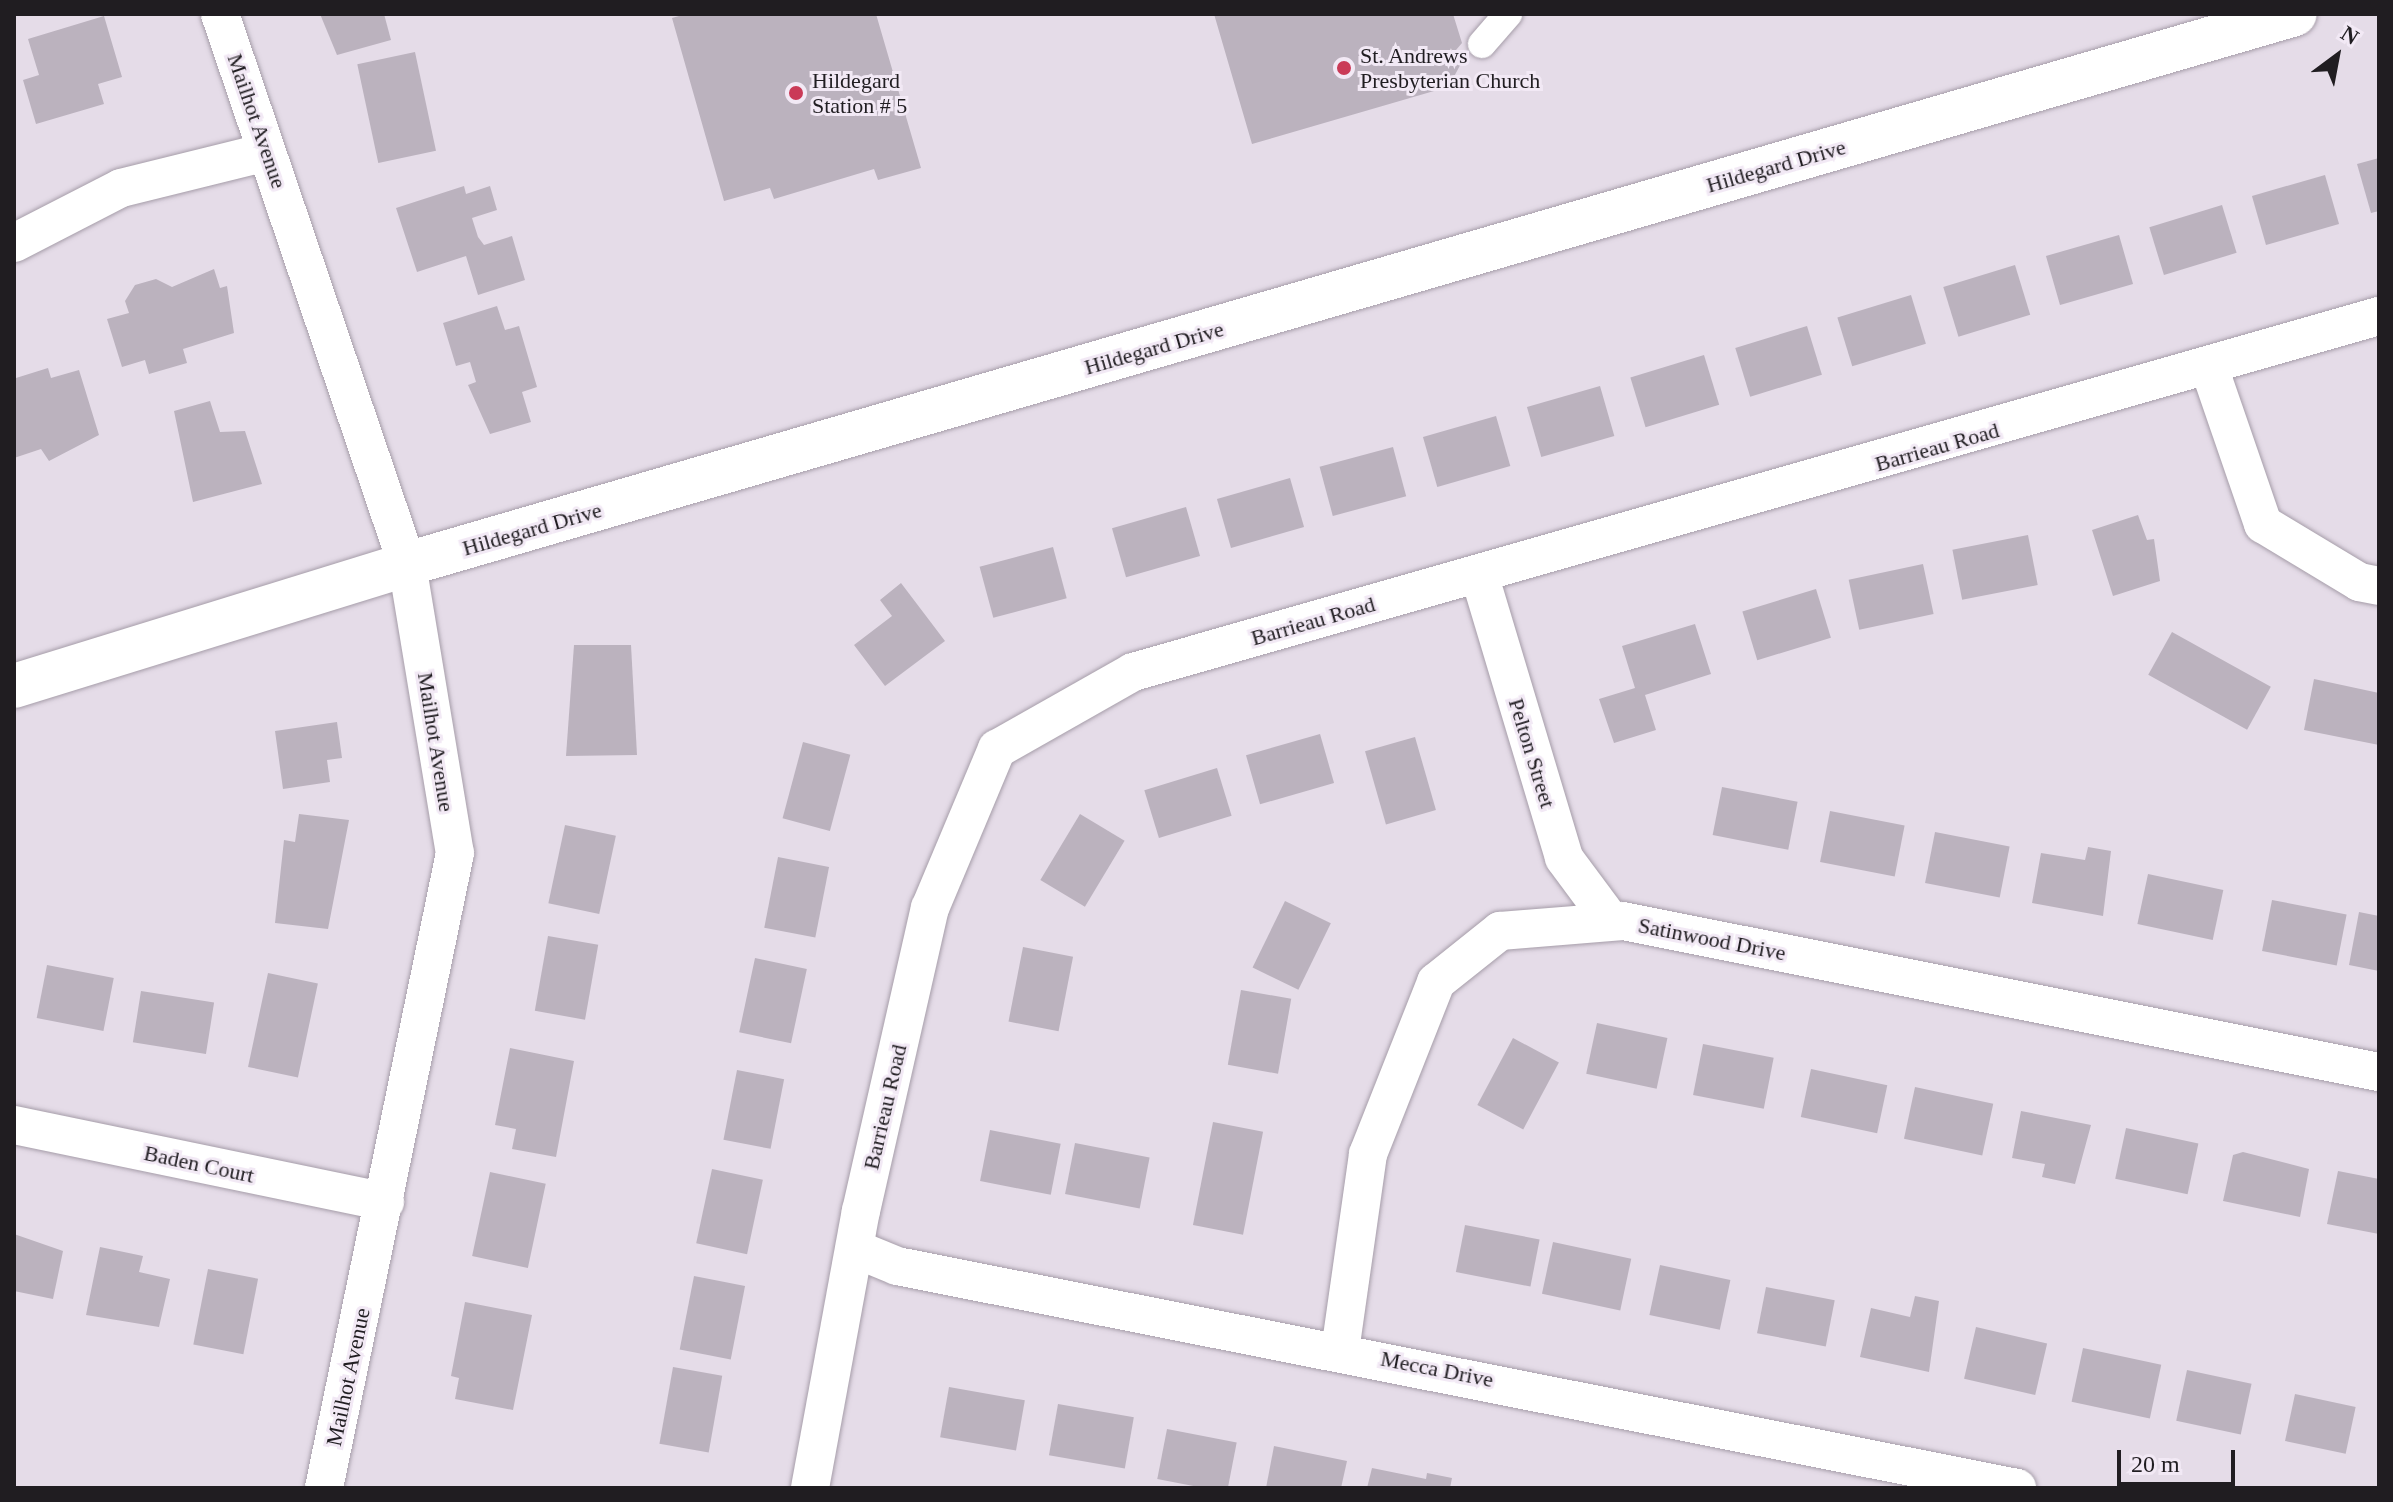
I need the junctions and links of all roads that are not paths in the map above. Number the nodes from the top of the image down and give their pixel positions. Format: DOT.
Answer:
graph roads {
  1 [pos="220,14"];
  2 [pos="1508,14"];
  3 [pos="2295,14"];
  4 [pos="1482,44"];
  5 [pos="267,152"];
  6 [pos="14,243"];
  7 [pos="2379,316"];
  8 [pos="2210,370"];
  9 [pos="407,564"];
  10 [pos="1479,574"];
  11 [pos="2379,586"];
  12 [pos="14,686"];
  13 [pos="1610,920"];
  14 [pos="2379,1072"];
  15 [pos="14,1125"];
  16 [pos="385,1202"];
  17 [pos="858,1250"];
  18 [pos="1340,1351"];
  19 [pos="324,1488"];
  20 [pos="810,1488"];
  21 [pos="2017,1488"];
  1 -- 5 [label="street, Mailhot Avenue"];
  2 -- 4 [label="street"];
  3 -- 9 [label="street, Hildegard Drive"];
  5 -- 6 [label="street"];
  5 -- 9 [label="street, Mailhot Avenue"];
  7 -- 8 [label="street, Barrieau Road"];
  8 -- 10 [label="street, Barrieau Road"];
  8 -- 11 [label="street"];
  9 -- 12 [label="street, Hildegard Drive"];
  9 -- 16 [label="street, Mailhot Avenue"];
  10 -- 13 [label="street, Pelton Street"];
  10 -- 17 [label="street, Barrieau Road"];
  13 -- 14 [label="street, Satinwood Drive"];
  13 -- 18 [label="street, Satinwood Drive"];
  15 -- 16 [label="street, Baden Court"];
  16 -- 19 [label="street, Mailhot Avenue"];
  17 -- 18 [label="street, Mecca Drive"];
  17 -- 20 [label="street, Barrieau Road"];
  18 -- 21 [label="street, Mecca Drive"];
}
